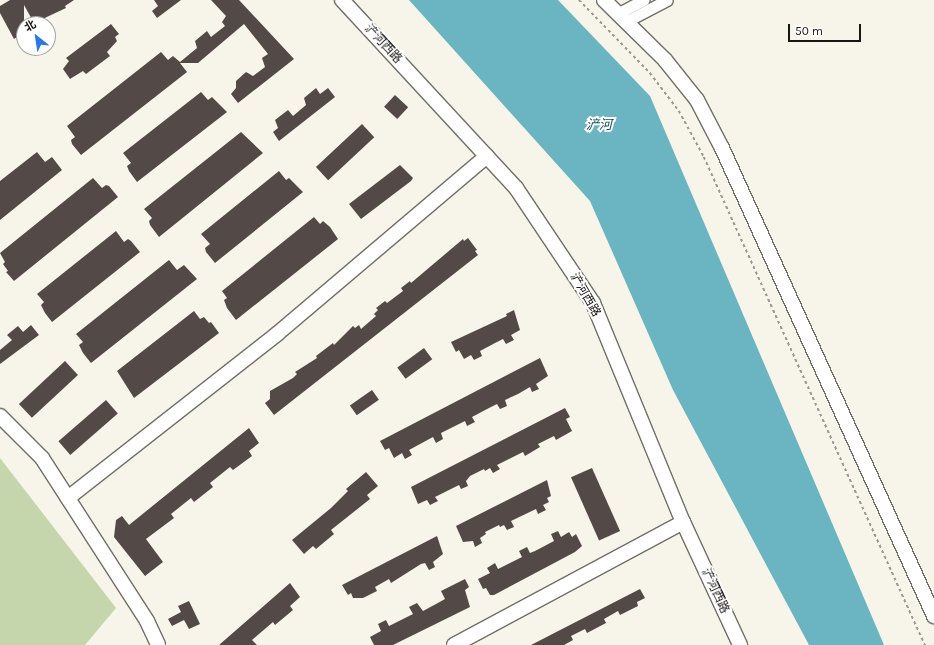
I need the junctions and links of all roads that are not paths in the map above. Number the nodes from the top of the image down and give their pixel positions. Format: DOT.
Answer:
graph roads {
  1 [pos="342,0"];
  2 [pos="595,0"];
  3 [pos="604,0"];
  4 [pos="643,0"];
  5 [pos="667,0"];
  6 [pos="621,18"];
  7 [pos="487,156"];
  8 [pos="0,416"];
  9 [pos="68,498"];
  10 [pos="682,522"];
  11 [pos="934,616"];
  12 [pos="158,645"];
  13 [pos="454,645"];
  14 [pos="740,645"];
  1 -- 7 [label="street, 浐河西路"];
  2 -- 6 [label="street"];
  3 -- 6 [label="street"];
  4 -- 6 [label="street"];
  5 -- 6 [label="street"];
  6 -- 11 [label="street"];
  7 -- 9 [label="street"];
  7 -- 10 [label="street, 浐河西路"];
  8 -- 9 [label="street"];
  9 -- 12 [label="street"];
  10 -- 13 [label="street"];
  10 -- 14 [label="street, 浐河西路"];
}
